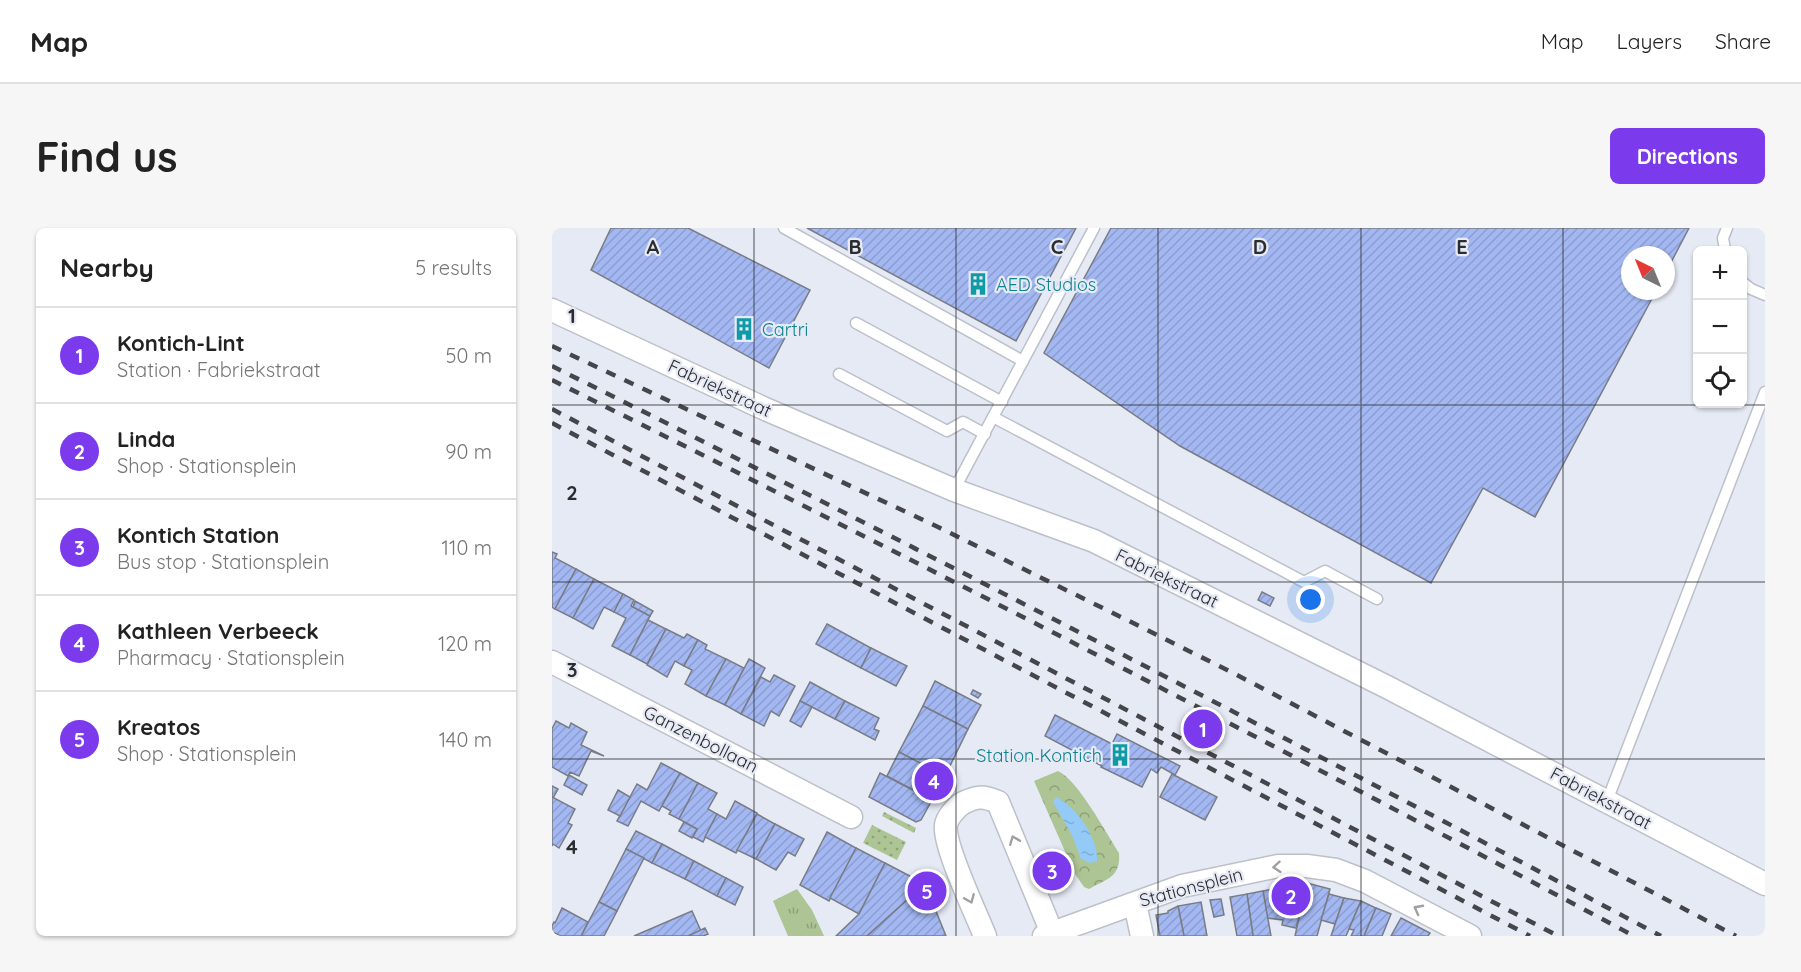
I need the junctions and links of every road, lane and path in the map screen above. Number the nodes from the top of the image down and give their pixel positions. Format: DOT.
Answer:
graph roads {
  1 [pos="784,228"];
  2 [pos="1094,228"];
  3 [pos="1727,228"];
  4 [pos="1724,246"];
  5 [pos="1747,286"];
  6 [pos="1765,295"];
  7 [pos="552,310"];
  8 [pos="856,323"];
  9 [pos="1023,362"];
  10 [pos="839,374"];
  11 [pos="1765,392"];
  12 [pos="1002,402"];
  13 [pos="993,417"];
  14 [pos="985,434"];
  15 [pos="954,490"];
  16 [pos="1377,599"];
  17 [pos="552,662"];
  18 [pos="1607,801"];
  19 [pos="851,817"];
  20 [pos="1765,884"];
  21 [pos="1137,913"];
  22 [pos="1048,934"];
  23 [pos="985,936"];
  24 [pos="1142,936"];
  25 [pos="1470,936"];
  1 -- 9 [label="lane"];
  2 -- 9 [label="lane"];
  3 -- 4 [label="lane"];
  5 -- 6 [label="lane"];
  7 -- 15 [label="street, Fabriekstraat"];
  8 -- 12 [label="lane"];
  9 -- 12 [label="lane"];
  10 -- 14 [label="lane"];
  11 -- 18 [label="lane"];
  12 -- 13 [label="lane"];
  13 -- 14 [label="lane"];
  13 -- 16 [label="lane"];
  14 -- 15 [label="lane"];
  15 -- 18 [label="street, Fabriekstraat"];
  17 -- 19 [label="street, Ganzenbollaan"];
  18 -- 20 [label="street, Fabriekstraat"];
  21 -- 24 [label="street, Stationsplein"];
  22 -- 23 [label="street, Stationsplein, one-way"];
  25 -- 22 [label="street, Stationsplein, one-way"];
}
